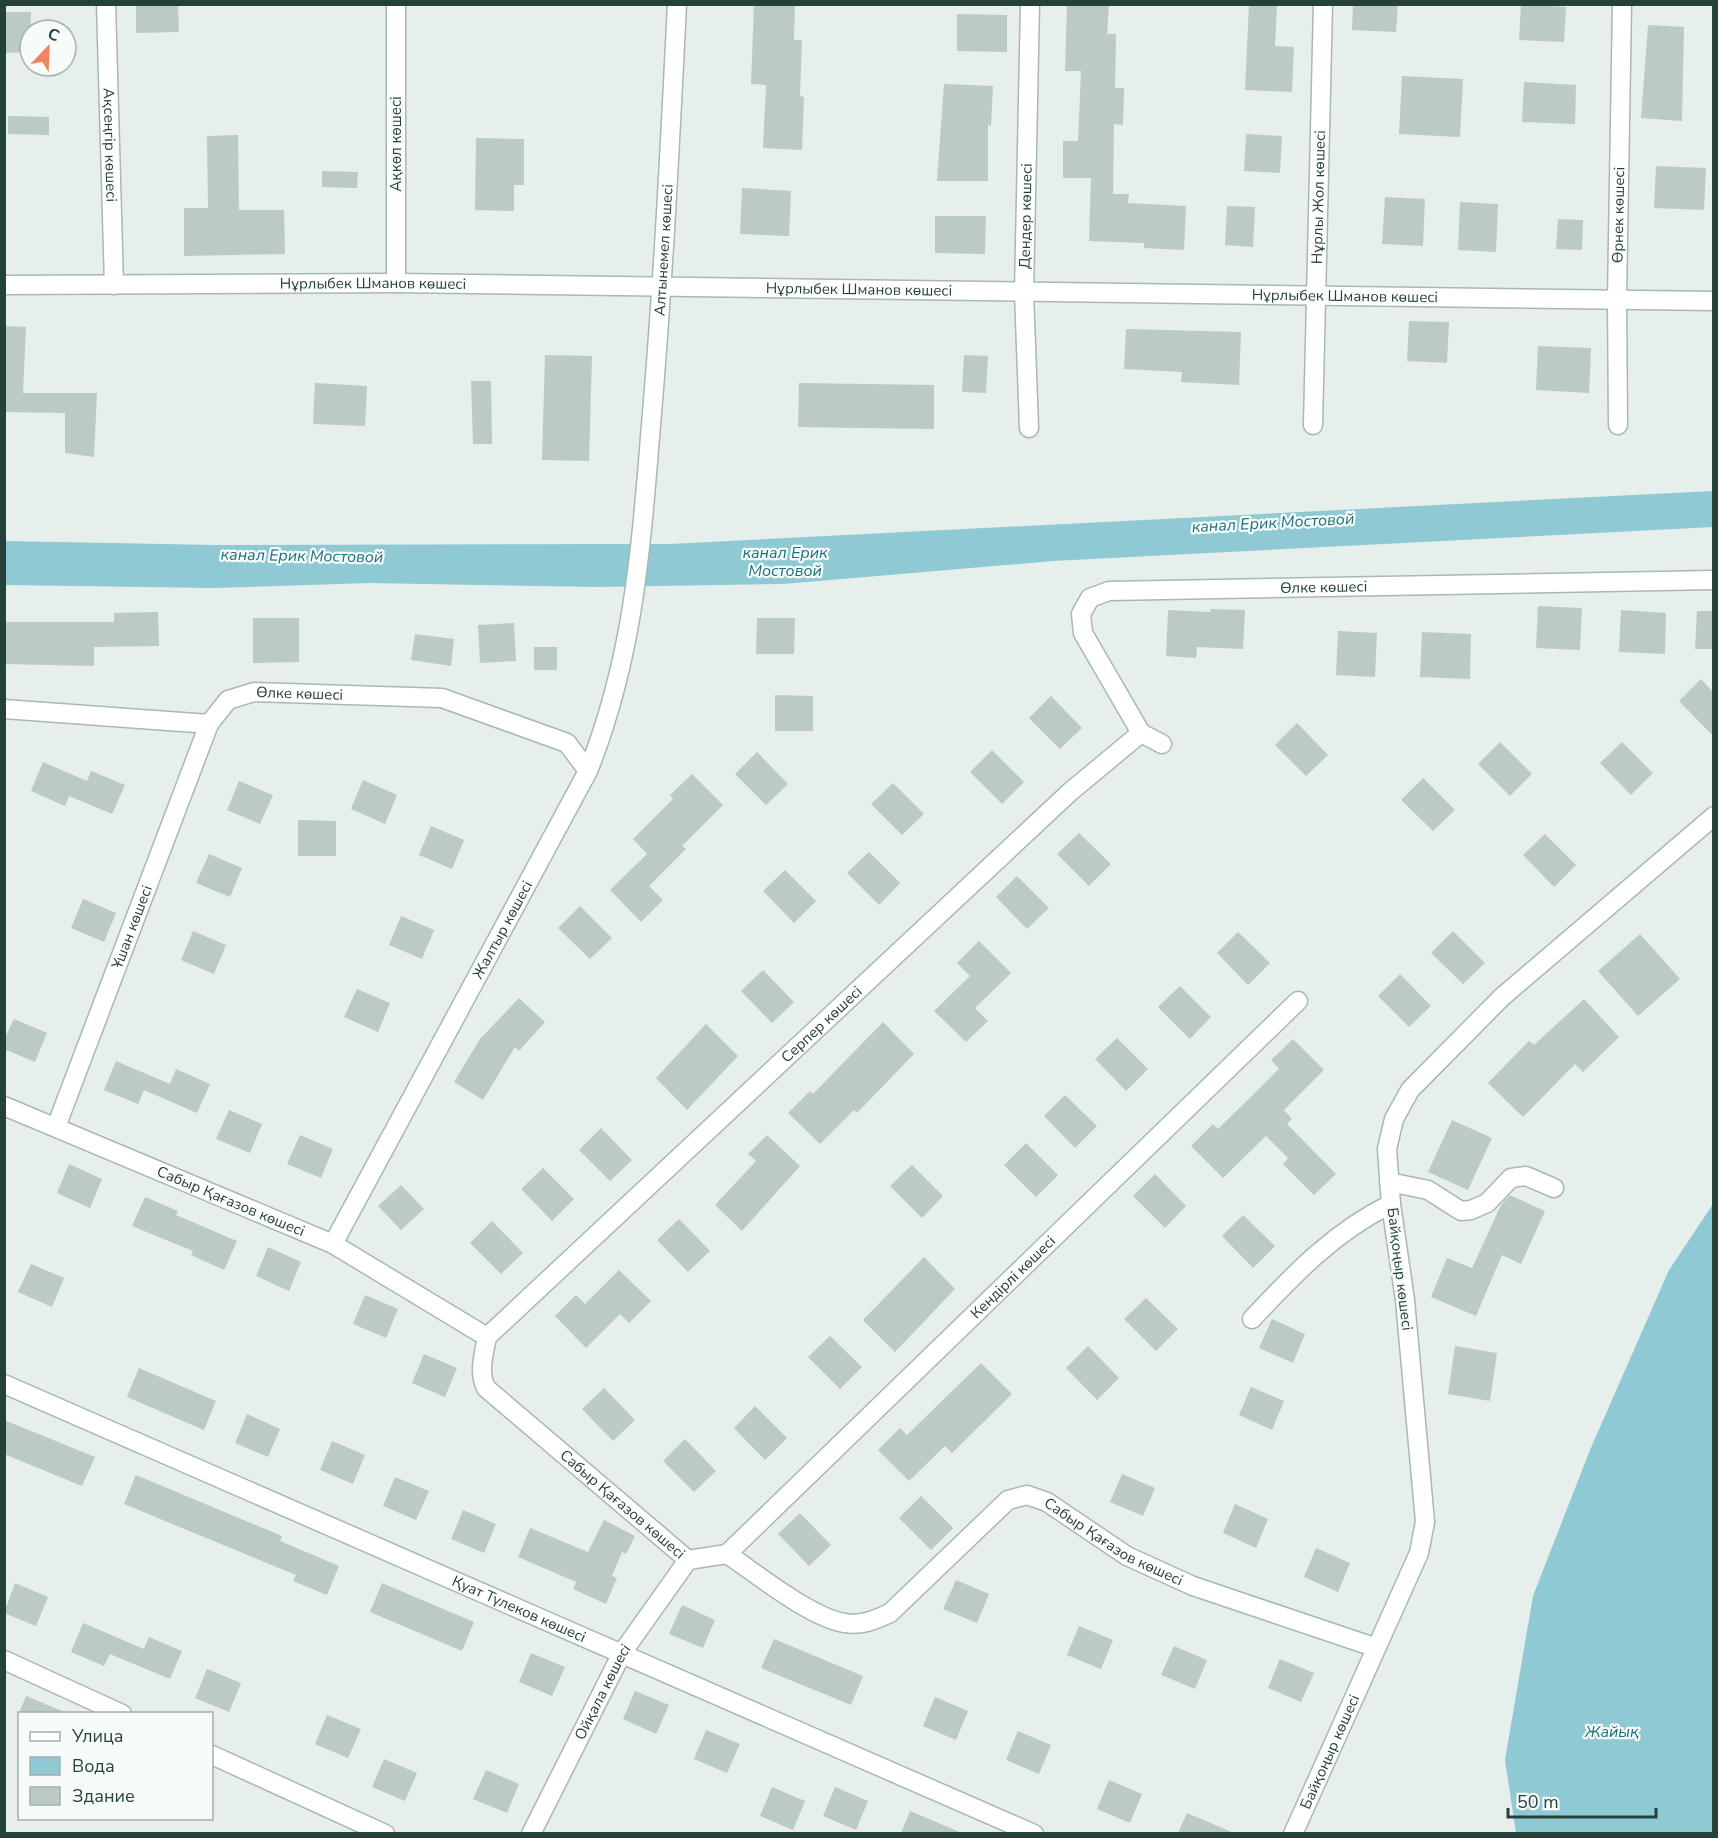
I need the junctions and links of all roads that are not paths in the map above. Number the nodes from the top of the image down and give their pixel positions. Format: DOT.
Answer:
graph roads {
  1 [pos="106,4"];
  2 [pos="396,4"];
  3 [pos="677,4"];
  4 [pos="1030,4"];
  5 [pos="1323,4"];
  6 [pos="1622,4"];
  7 [pos="396,283"];
  8 [pos="4,285"];
  9 [pos="114,285"];
  10 [pos="663,286"];
  11 [pos="1024,292"];
  12 [pos="1315,296"];
  13 [pos="1617,299"];
  14 [pos="1713,301"];
  15 [pos="1313,425"];
  16 [pos="1618,425"];
  17 [pos="1029,428"];
  18 [pos="1713,580"];
  19 [pos="635,600"];
  20 [pos="4,709"];
  21 [pos="209,724"];
  22 [pos="1141,733"];
  23 [pos="1162,744"];
  24 [pos="588,771"];
  25 [pos="1713,816"];
  26 [pos="1298,1001"];
  27 [pos="4,1106"];
  28 [pos="56,1127"];
  29 [pos="1389,1182"];
  30 [pos="1554,1188"];
  31 [pos="1391,1204"];
  32 [pos="333,1244"];
  33 [pos="1252,1319"];
  34 [pos="487,1337"];
  35 [pos="4,1384"];
  36 [pos="727,1554"];
  37 [pos="688,1560"];
  38 [pos="1374,1647"];
  39 [pos="622,1653"];
  40 [pos="4,1660"];
  41 [pos="120,1712"];
  42 [pos="213,1755"];
  43 [pos="385,1833"];
  44 [pos="531,1833"];
  45 [pos="1034,1833"];
  46 [pos="1293,1833"];
  1 -- 9 [label="street, Ақсеңгір көшесі"];
  2 -- 7 [label="street, Ақкөл көшесі"];
  3 -- 10 [label="street, Алтынемел көшесі"];
  4 -- 11 [label="street, Дендер көшесі"];
  5 -- 12 [label="street, Нұрлы Жол көшесі"];
  6 -- 13 [label="street, Өрнек көшесі"];
  7 -- 9 [label="street, Нұрлыбек Шманов көшесі"];
  7 -- 10 [label="street, Нұрлыбек Шманов көшесі"];
  8 -- 9 [label="street, Нұрлыбек Шманов көшесі"];
  10 -- 11 [label="street, Нұрлыбек Шманов көшесі"];
  10 -- 19 [label="street, Алтынемел көшесі"];
  11 -- 12 [label="street, Нұрлыбек Шманов көшесі"];
  11 -- 17 [label="street, Дендер көшесі"];
  12 -- 13 [label="street, Нұрлыбек Шманов көшесі"];
  12 -- 15 [label="street, Нұрлы Жол көшесі"];
  13 -- 14 [label="street, Нұрлыбек Шманов көшесі"];
  13 -- 16 [label="street, Өрнек көшесі"];
  18 -- 22 [label="street, Өлке көшесі"];
  19 -- 24 [label="street, Жалтыр көшесі"];
  20 -- 21 [label="street"];
  21 -- 24 [label="street, Өлке көшесі"];
  21 -- 28 [label="street, Ұшан көшесі"];
  22 -- 23 [label="street"];
  22 -- 34 [label="street, Серпер көшесі"];
  24 -- 32 [label="street, Жалтыр көшесі"];
  25 -- 29 [label="street, Байқоңыр көшесi"];
  26 -- 36 [label="street, Кендірлі көшесі"];
  27 -- 28 [label="street, Сабыр Қағазов көшесі"];
  28 -- 32 [label="street, Сабыр Қағазов көшесі"];
  29 -- 30 [label="street"];
  29 -- 31 [label="street, Байқоңыр көшесi"];
  31 -- 33 [label="street"];
  31 -- 38 [label="street, Байқоңыр көшесi"];
  32 -- 34 [label="street, Сабыр Қағазов көшесі"];
  34 -- 37 [label="street, Сабыр Қағазов көшесі"];
  35 -- 39 [label="street, Қуат Түлеков көшесі"];
  36 -- 37 [label="street, Сабыр Қағазов көшесі"];
  36 -- 38 [label="street, Сабыр Қағазов көшесі"];
  37 -- 39 [label="street, Ойқала көшесі"];
  38 -- 46 [label="street, Байқоңыр көшесi"];
  39 -- 44 [label="street, Ойқала көшесі"];
  39 -- 45 [label="street, Қуат Түлеков көшесі"];
  40 -- 41 [label="street"];
  42 -- 43 [label="street"];
}
